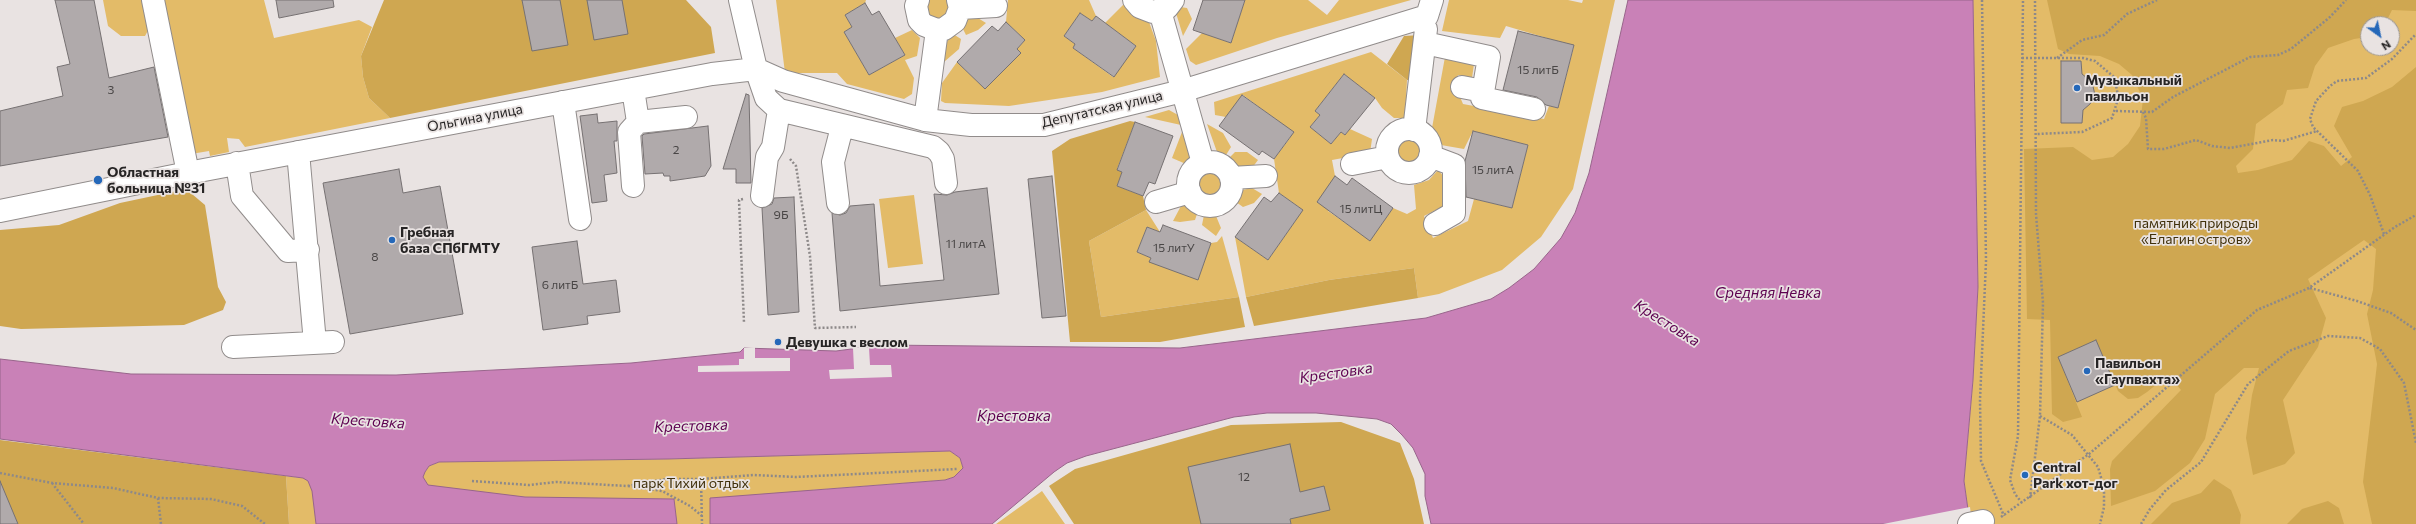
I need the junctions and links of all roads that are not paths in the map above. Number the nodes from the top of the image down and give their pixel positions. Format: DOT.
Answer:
graph roads {
  1 [pos="153,0"];
  2 [pos="740,0"];
  3 [pos="1134,0"];
  4 [pos="912,2"];
  5 [pos="959,4"];
  6 [pos="1167,5"];
  7 [pos="996,6"];
  8 [pos="1430,8"];
  9 [pos="937,30"];
  10 [pos="1425,43"];
  11 [pos="756,69"];
  12 [pos="633,89"];
  13 [pos="1182,91"];
  14 [pos="563,102"];
  15 [pos="1534,109"];
  16 [pos="779,110"];
  17 [pos="686,117"];
  18 [pos="925,120"];
  19 [pos="638,122"];
  20 [pos="842,127"];
  21 [pos="1414,130"];
  22 [pos="298,152"];
  23 [pos="1430,156"];
  24 [pos="1388,157"];
  25 [pos="237,163"];
  26 [pos="1203,163"];
  27 [pos="1352,164"];
  28 [pos="191,172"];
  29 [pos="1266,176"];
  30 [pos="1231,178"];
  31 [pos="946,183"];
  32 [pos="633,186"];
  33 [pos="1190,192"];
  34 [pos="762,196"];
  35 [pos="838,202"];
  36 [pos="1156,202"];
  37 [pos="0,211"];
  38 [pos="580,219"];
  39 [pos="1435,224"];
  40 [pos="308,250"];
  41 [pos="233,346"];
  1 -- 28 [label="street"];
  2 -- 11 [label="street"];
  3 -- 6 [label="street"];
  4 -- 9 [label="street"];
  5 -- 7 [label="street"];
  5 -- 9 [label="street"];
  6 -- 13 [label="street"];
  8 -- 10 [label="street"];
  8 -- 13 [label="street, Депутатская улица"];
  9 -- 18 [label="street"];
  10 -- 15 [label="street"];
  10 -- 21 [label="street"];
  11 -- 12 [label="street, Ольгина улица"];
  11 -- 16 [label="street"];
  11 -- 18 [label="street, Депутатская улица"];
  12 -- 14 [label="street, Ольгина улица"];
  12 -- 19 [label="street"];
  13 -- 18 [label="street, Депутатская улица"];
  13 -- 26 [label="street"];
  14 -- 22 [label="street, Ольгина улица"];
  14 -- 38 [label="street"];
  16 -- 20 [label="street"];
  16 -- 34 [label="street"];
  17 -- 19 [label="street"];
  19 -- 32 [label="street"];
  20 -- 31 [label="street"];
  20 -- 35 [label="street"];
  21 -- 23 [label="street"];
  21 -- 24 [label="street"];
  22 -- 25 [label="street, Ольгина улица"];
  22 -- 40 [label="street"];
  23 -- 24 [label="street"];
  23 -- 39 [label="street"];
  24 -- 27 [label="street"];
  25 -- 28 [label="street, Ольгина улица"];
  25 -- 40 [label="street"];
  26 -- 30 [label="street"];
  26 -- 33 [label="street"];
  28 -- 37 [label="street, Ольгина улица"];
  29 -- 30 [label="street"];
  30 -- 33 [label="street"];
  33 -- 36 [label="street"];
  40 -- 41 [label="street"];
}
